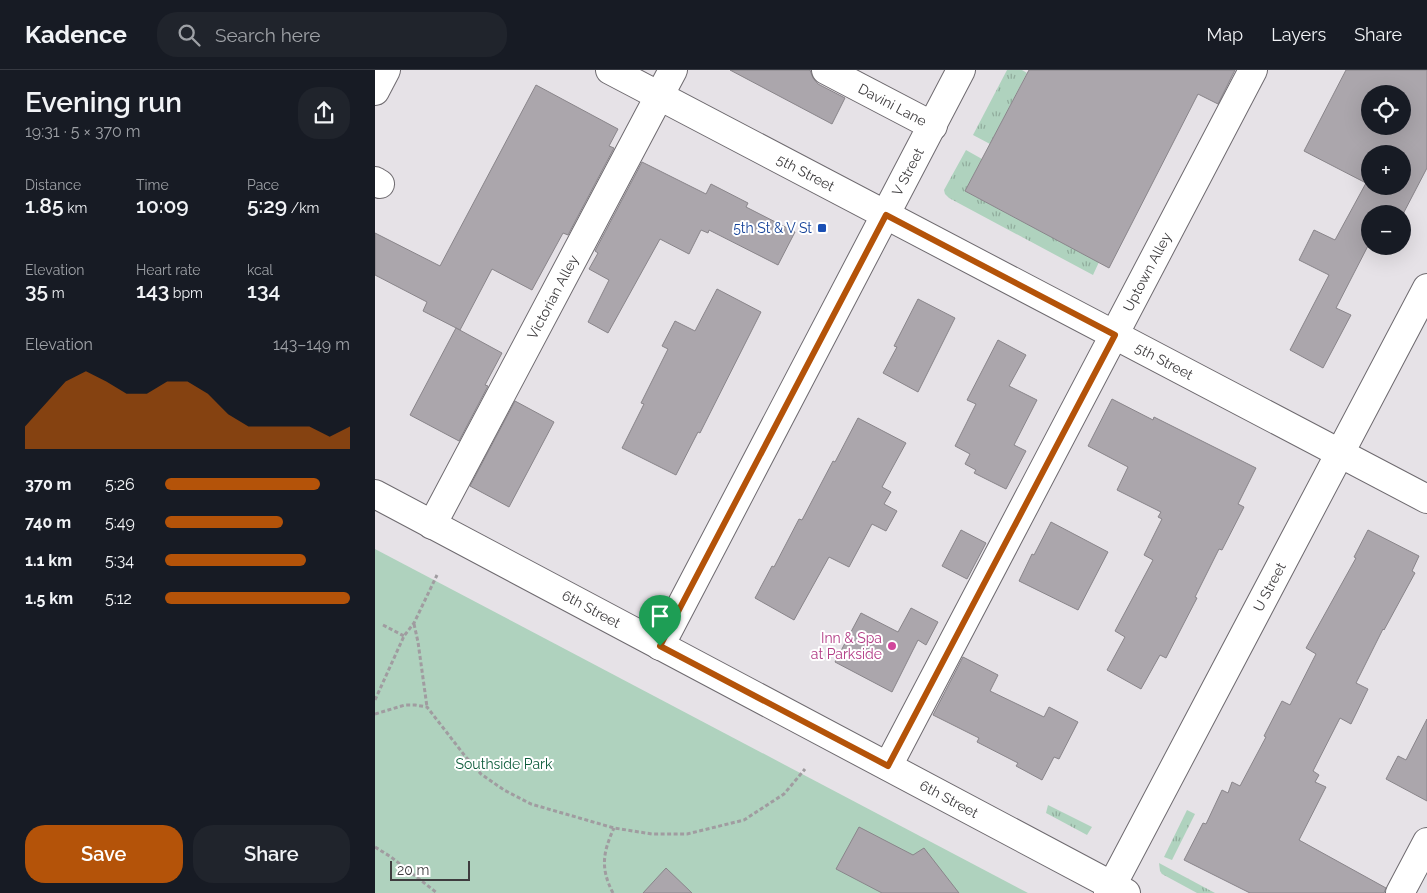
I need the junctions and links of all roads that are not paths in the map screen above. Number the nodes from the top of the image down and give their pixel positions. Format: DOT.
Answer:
graph roads {
  1 [pos="387,70"];
  2 [pos="610,70"];
  3 [pos="673,70"];
  4 [pos="826,70"];
  5 [pos="961,70"];
  6 [pos="1253,70"];
  7 [pos="375,91"];
  8 [pos="659,96"];
  9 [pos="933,126"];
  10 [pos="886,215"];
  11 [pos="1427,288"];
  12 [pos="1115,335"];
  13 [pos="1339,453"];
  14 [pos="375,494"];
  15 [pos="1427,499"];
  16 [pos="432,525"];
  17 [pos="660,646"];
  18 [pos="888,766"];
  19 [pos="1427,842"];
  20 [pos="1116,890"];
  21 [pos="1400,893"];
  1 -- 7 [label="street"];
  2 -- 8 [label="street, 5th Street"];
  3 -- 8 [label="street, Victorian Alley"];
  4 -- 9 [label="street, Davini Lane"];
  5 -- 9 [label="street, V Street"];
  6 -- 12 [label="street, Uptown Alley"];
  8 -- 10 [label="street, 5th Street"];
  8 -- 16 [label="street, Victorian Alley"];
  9 -- 10 [label="street, V Street"];
  10 -- 12 [label="street, 5th Street"];
  10 -- 17 [label="street, V Street"];
  11 -- 13 [label="street, U Street"];
  12 -- 13 [label="street, 5th Street"];
  12 -- 18 [label="street, Uptown Alley"];
  13 -- 15 [label="street, 5th Street"];
  13 -- 20 [label="street, U Street"];
  14 -- 16 [label="street, 6th Street"];
  16 -- 17 [label="street, 6th Street"];
  17 -- 18 [label="street, 6th Street"];
  18 -- 20 [label="street, 6th Street"];
  19 -- 21 [label="street"];
}
